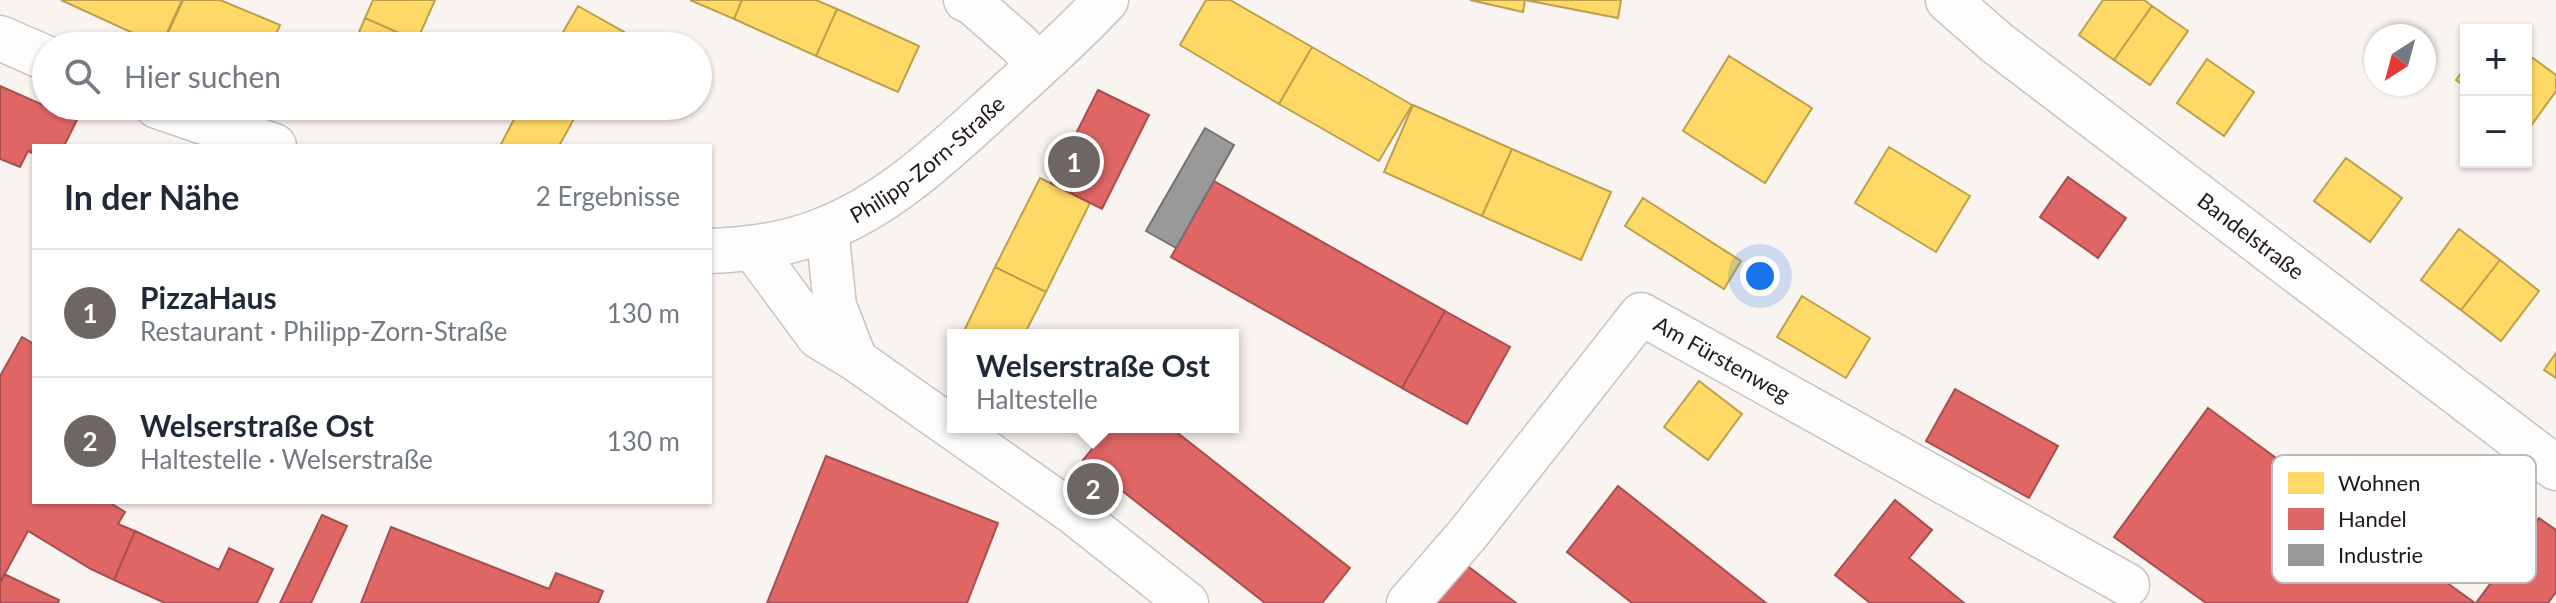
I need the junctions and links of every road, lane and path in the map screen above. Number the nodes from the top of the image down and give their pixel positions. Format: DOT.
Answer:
graph roads {
  1 [pos="965,0"];
  2 [pos="1106,0"];
  3 [pos="1948,0"];
  4 [pos="0,38"];
  5 [pos="32,52"];
  6 [pos="1038,67"];
  7 [pos="198,120"];
  8 [pos="268,144"];
  9 [pos="827,228"];
  10 [pos="753,249"];
  11 [pos="712,251"];
  12 [pos="856,360"];
  13 [pos="947,424"];
  14 [pos="960,433"];
  15 [pos="2556,468"];
  16 [pos="2128,585"];
  17 [pos="1187,603"];
  18 [pos="1408,603"];
  1 -- 6 [label="street"];
  2 -- 6 [label="street, Philipp-Zorn-Straße"];
  3 -- 15 [label="street, Bandelstraße"];
  4 -- 5 [label="street"];
  6 -- 9 [label="street, Philipp-Zorn-Straße"];
  7 -- 8 [label="street"];
  9 -- 10 [label="street, Philipp-Zorn-Straße"];
  9 -- 12 [label="street"];
  10 -- 11 [label="street, Philipp-Zorn-Straße"];
  10 -- 12 [label="street"];
  12 -- 13 [label="street"];
  14 -- 17 [label="street"];
  16 -- 18 [label="street, Am Fürstenweg"];
}
